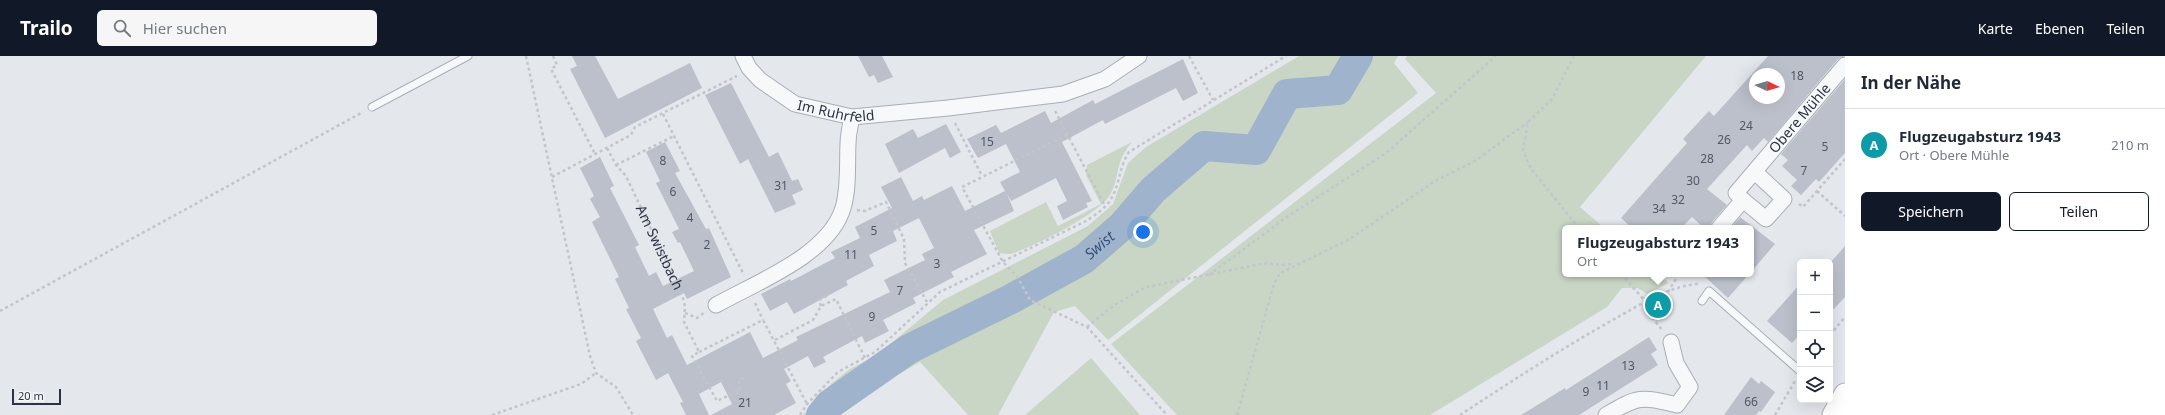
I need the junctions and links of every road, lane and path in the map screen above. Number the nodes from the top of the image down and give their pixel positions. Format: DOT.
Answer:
graph roads {
  1 [pos="468,56"];
  2 [pos="526,56"];
  3 [pos="553,56"];
  4 [pos="1139,56"];
  5 [pos="1189,56"];
  6 [pos="1286,56"];
  7 [pos="1496,56"];
  8 [pos="1574,56"];
  9 [pos="746,62"];
  10 [pos="1845,65"];
  11 [pos="1047,96"];
  12 [pos="1213,100"];
  13 [pos="372,107"];
  14 [pos="948,108"];
  15 [pos="663,114"];
  16 [pos="852,117"];
  17 [pos="1528,122"];
  18 [pos="1067,135"];
  19 [pos="674,136"];
  20 [pos="607,148"];
  21 [pos="596,154"];
  22 [pos="1845,159"];
  23 [pos="616,165"];
  24 [pos="1755,172"];
  25 [pos="982,176"];
  26 [pos="552,177"];
  27 [pos="1817,191"];
  28 [pos="1784,199"];
  29 [pos="1743,200"];
  30 [pos="1105,206"];
  31 [pos="843,208"];
  32 [pos="1845,216"];
  33 [pos="1577,225"];
  34 [pos="1722,225"];
  35 [pos="1003,262"];
  36 [pos="1295,264"];
  37 [pos="1209,275"];
  38 [pos="1623,277"];
  39 [pos="1677,277"];
  40 [pos="750,286"];
  41 [pos="1709,291"];
  42 [pos="1667,292"];
  43 [pos="827,296"];
  44 [pos="1702,301"];
  45 [pos="927,302"];
  46 [pos="1646,302"];
  47 [pos="716,305"];
  48 [pos="821,306"];
  49 [pos="0,311"];
  50 [pos="685,313"];
  51 [pos="1845,317"];
  52 [pos="1087,327"];
  53 [pos="1833,331"];
  54 [pos="775,340"];
  55 [pos="1672,342"];
  56 [pos="699,352"];
  57 [pos="866,358"];
  58 [pos="596,374"];
  59 [pos="1797,374"];
  60 [pos="746,377"];
  61 [pos="1797,377"];
  62 [pos="807,404"];
  63 [pos="492,415"];
  64 [pos="633,415"];
  65 [pos="800,415"];
  66 [pos="1167,415"];
  67 [pos="1236,415"];
  68 [pos="1460,415"];
  69 [pos="1606,415"];
  70 [pos="1775,415"];
  1 -- 13 [label="lane"];
  2 -- 26 [label="path"];
  3 -- 21 [label="path"];
  4 -- 11 [label="street, Im Ruhrfeld"];
  5 -- 12 [label="path"];
  6 -- 12 [label="path"];
  7 -- 37 [label="path"];
  8 -- 17 [label="path"];
  9 -- 15 [label="path"];
  9 -- 16 [label="street, Im Ruhrfeld"];
  10 -- 24 [label="street, Obere Mühle"];
  11 -- 14 [label="street, Im Ruhrfeld"];
  11 -- 18 [label="path"];
  12 -- 30 [label="path"];
  13 -- 49 [label="path"];
  14 -- 16 [label="street, Im Ruhrfeld"];
  14 -- 25 [label="path"];
  15 -- 19 [label="path"];
  15 -- 20 [label="path"];
  16 -- 31 [label="street"];
  17 -- 33 [label="path"];
  17 -- 36 [label="path"];
  18 -- 25 [label="path"];
  18 -- 30 [label="path"];
  19 -- 23 [label="path"];
  19 -- 40 [label="path"];
  20 -- 21 [label="path"];
  20 -- 23 [label="path, Am Swistbach"];
  21 -- 26 [label="path"];
  22 -- 27 [label="path"];
  23 -- 50 [label="path, Am Swistbach"];
  24 -- 28 [label="street"];
  24 -- 29 [label="street, Obere Mühle"];
  25 -- 35 [label="path"];
  26 -- 58 [label="path"];
  27 -- 28 [label="path"];
  27 -- 32 [label="path"];
  28 -- 29 [label="street"];
  29 -- 34 [label="street"];
  30 -- 35 [label="path"];
  31 -- 40 [label="street"];
  31 -- 45 [label="path"];
  35 -- 45 [label="path"];
  35 -- 52 [label="path"];
  36 -- 37 [label="path"];
  36 -- 67 [label="path"];
  37 -- 52 [label="path"];
  38 -- 46 [label="path"];
  39 -- 42 [label="path"];
  40 -- 47 [label="street"];
  41 -- 42 [label="path"];
  41 -- 44 [label="lane"];
  41 -- 59 [label="lane"];
  42 -- 46 [label="path"];
  43 -- 48 [label="path"];
  45 -- 57 [label="path"];
  46 -- 55 [label="path"];
  46 -- 68 [label="path"];
  47 -- 50 [label="path"];
  48 -- 54 [label="path"];
  48 -- 57 [label="path"];
  50 -- 56 [label="path, Am Swistbach"];
  51 -- 53 [label="path"];
  52 -- 66 [label="path"];
  54 -- 56 [label="path"];
  54 -- 62 [label="path"];
  55 -- 69 [label="street"];
  56 -- 60 [label="path"];
  57 -- 62 [label="path"];
  58 -- 63 [label="path"];
  58 -- 64 [label="path"];
  61 -- 70 [label="path"];
  62 -- 65 [label="path"];
}
